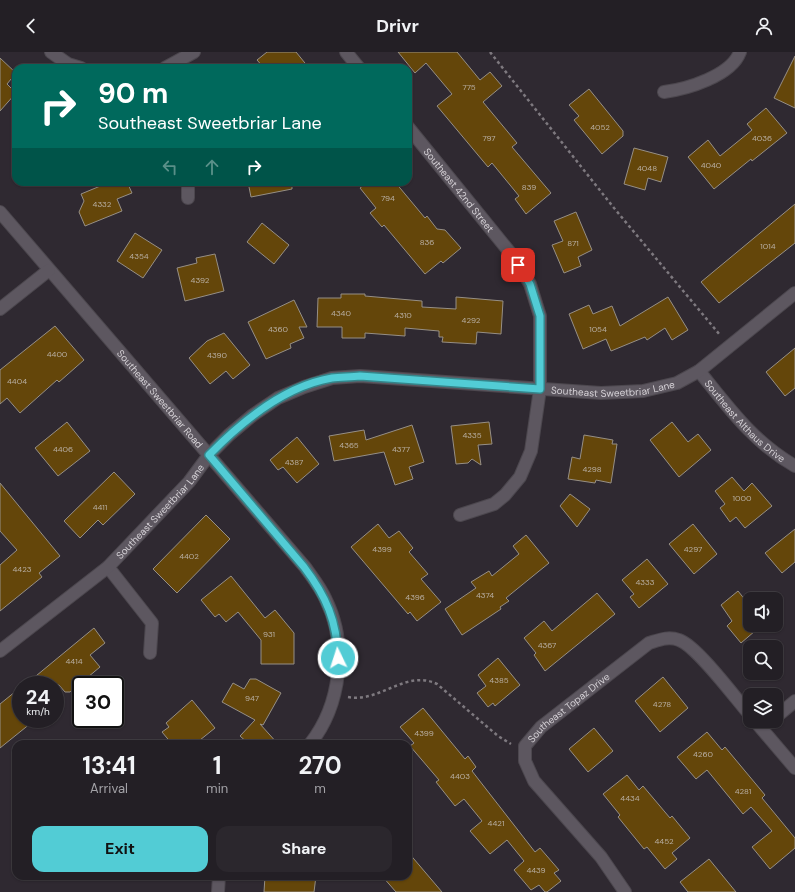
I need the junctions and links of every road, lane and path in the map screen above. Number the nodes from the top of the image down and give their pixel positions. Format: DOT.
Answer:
graph roads {
  1 [pos="51,52"];
  2 [pos="194,52"];
  3 [pos="346,52"];
  4 [pos="490,52"];
  5 [pos="740,52"];
  6 [pos="68,64"];
  7 [pos="172,64"];
  8 [pos="356,64"];
  9 [pos="664,92"];
  10 [pos="412,132"];
  11 [pos="188,186"];
  12 [pos="188,198"];
  13 [pos="0,212"];
  14 [pos="49,270"];
  15 [pos="795,293"];
  16 [pos="0,309"];
  17 [pos="730,346"];
  18 [pos="699,371"];
  19 [pos="540,389"];
  20 [pos="209,455"];
  21 [pos="795,466"];
  22 [pos="460,515"];
  23 [pos="108,567"];
  24 [pos="0,651"];
  25 [pos="150,653"];
  26 [pos="334,694"];
  27 [pos="795,701"];
  28 [pos="743,707"];
  29 [pos="783,711"];
  30 [pos="762,728"];
  31 [pos="313,740"];
  32 [pos="525,746"];
  33 [pos="795,768"];
  34 [pos="219,880"];
  35 [pos="218,892"];
  36 [pos="625,892"];
  1 -- 6 [label="street"];
  2 -- 7 [label="street"];
  3 -- 8 [label="street"];
  4 -- 17 [label="path"];
  5 -- 9 [label="street"];
  10 -- 19 [label="street, Southeast 42nd Street"];
  11 -- 12 [label="street"];
  13 -- 14 [label="street, Southeast Sweetbriar Road"];
  14 -- 16 [label="street"];
  14 -- 20 [label="street, Southeast Sweetbriar Road"];
  15 -- 17 [label="street, Southeast Sweetbriar Lane"];
  17 -- 18 [label="street, Southeast Sweetbriar Lane"];
  18 -- 19 [label="street, Southeast Sweetbriar Lane"];
  18 -- 21 [label="street, Southeast Althaus Drive"];
  19 -- 20 [label="street, Southeast Sweetbriar Lane"];
  19 -- 22 [label="street, Southeast 42nd Street"];
  20 -- 23 [label="street, Southeast Sweetbriar Lane"];
  20 -- 26 [label="street, Southeast Sweetbriar Road"];
  23 -- 24 [label="street, Southeast Sweetbriar Lane"];
  23 -- 25 [label="street"];
  26 -- 31 [label="street, Southeast Sweetbriar Road"];
  26 -- 32 [label="path"];
  27 -- 29 [label="street"];
  28 -- 32 [label="street, Southeast Topaz Drive"];
  30 -- 33 [label="street"];
  32 -- 36 [label="street, Southeast Topaz Drive"];
  34 -- 35 [label="street"];
}
